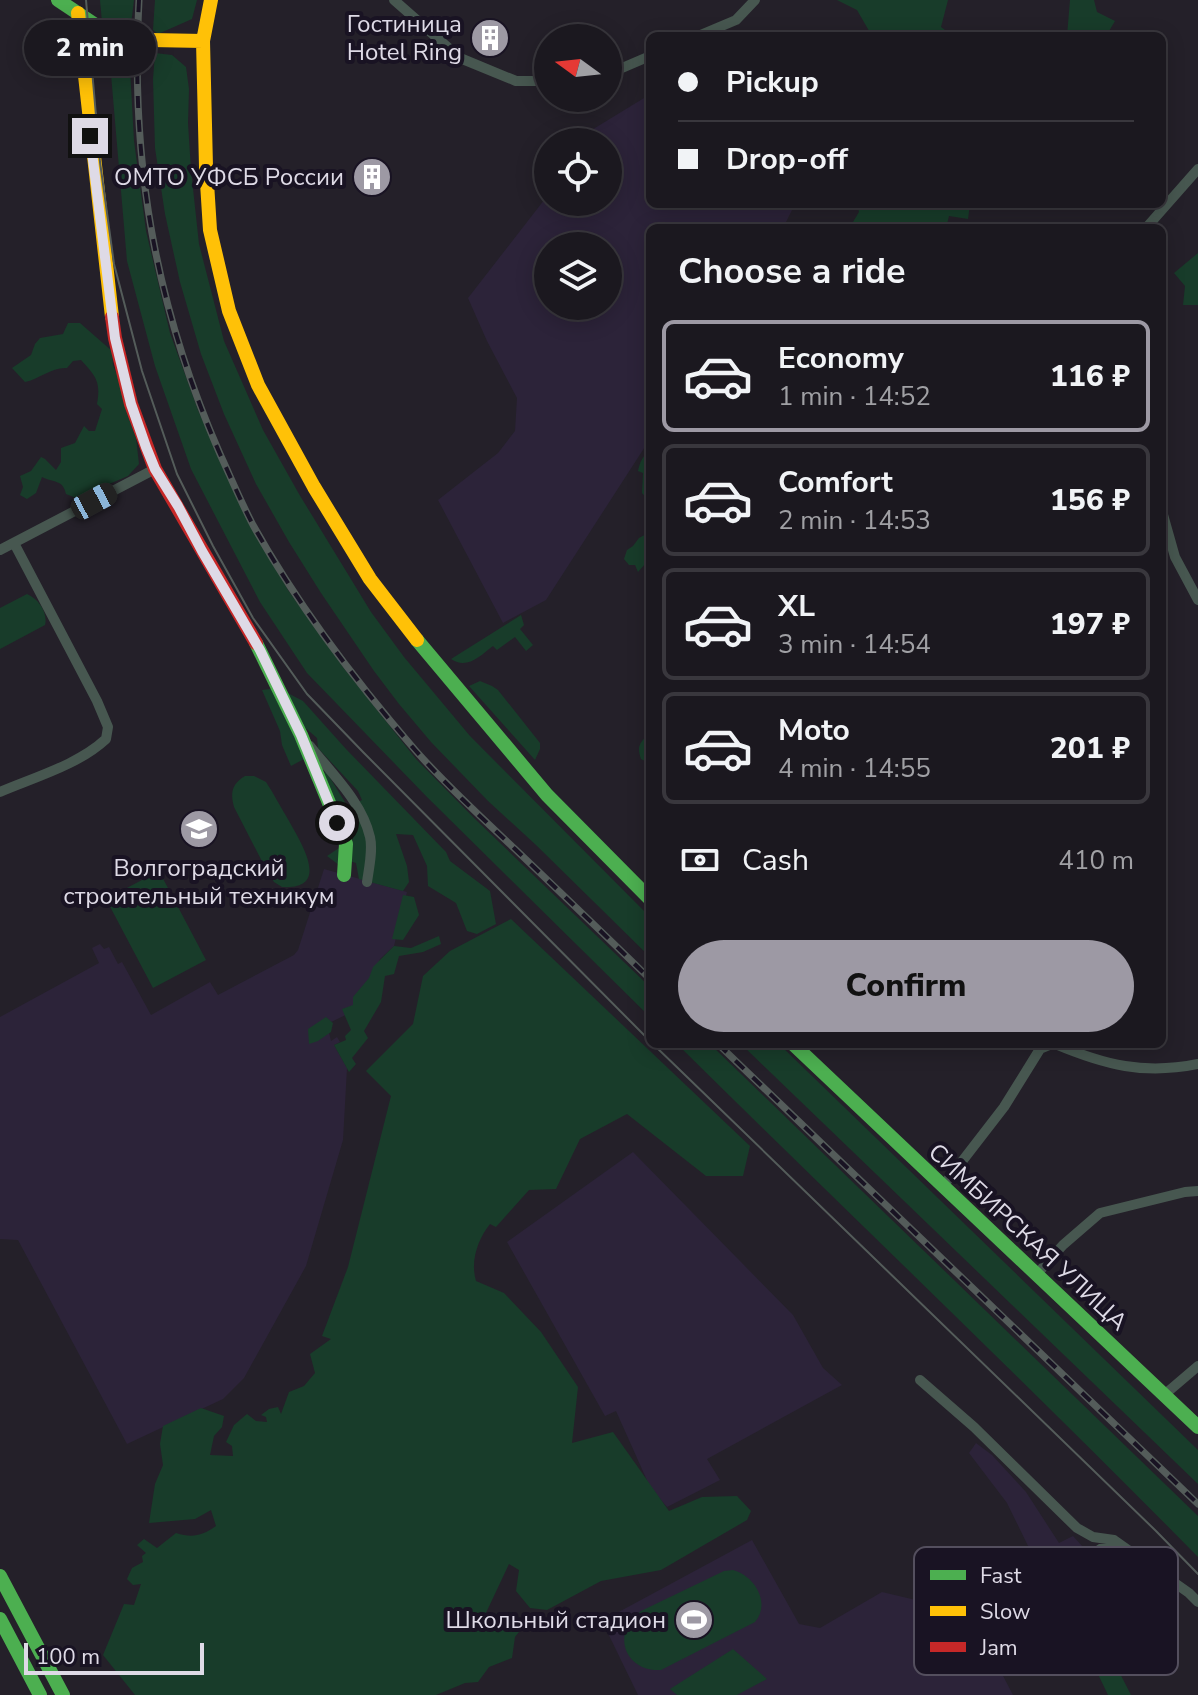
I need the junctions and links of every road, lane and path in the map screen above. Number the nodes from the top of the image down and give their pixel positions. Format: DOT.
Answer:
graph roads {
  1 [pos="58,0"];
  2 [pos="211,0"];
  3 [pos="394,0"];
  4 [pos="755,0"];
  5 [pos="78,13"];
  6 [pos="708,32"];
  7 [pos="131,38"];
  8 [pos="151,40"];
  9 [pos="203,41"];
  10 [pos="646,58"];
  11 [pos="622,68"];
  12 [pos="534,81"];
  13 [pos="1198,169"];
  14 [pos="1166,205"];
  15 [pos="1164,208"];
  16 [pos="1150,224"];
  17 [pos="155,469"];
  18 [pos="1166,525"];
  19 [pos="14,543"];
  20 [pos="0,550"];
  21 [pos="1198,600"];
  22 [pos="301,735"];
  23 [pos="0,792"];
  24 [pos="344,875"];
  25 [pos="367,882"];
  26 [pos="646,895"];
  27 [pos="797,1048"];
  28 [pos="1043,1048"];
  29 [pos="1065,1048"];
  30 [pos="1198,1064"];
  31 [pos="943,1186"];
  32 [pos="1198,1191"];
  33 [pos="1036,1275"];
  34 [pos="1198,1366"];
  35 [pos="920,1380"];
  36 [pos="1164,1395"];
  37 [pos="1198,1427"];
  38 [pos="1114,1540"];
  39 [pos="1104,1547"];
  40 [pos="1124,1547"];
  41 [pos="0,1576"];
  42 [pos="1178,1585"];
  43 [pos="1198,1602"];
  44 [pos="0,1619"];
  45 [pos="40,1695"];
  46 [pos="63,1695"];
  1 -- 5 [label="main road"];
  2 -- 9 [label="main road"];
  3 -- 12 [label="street"];
  4 -- 6 [label="street"];
  5 -- 7 [label="main road"];
  5 -- 17 [label="main road"];
  8 -- 9 [label="main road"];
  9 -- 26 [label="main road"];
  10 -- 11 [label="street"];
  13 -- 14 [label="street"];
  15 -- 16 [label="street"];
  17 -- 19 [label="street"];
  17 -- 22 [label="main road"];
  18 -- 21 [label="street"];
  19 -- 20 [label="street"];
  19 -- 23 [label="street"];
  22 -- 24 [label="main road"];
  22 -- 25 [label="street"];
  27 -- 31 [label="main road, СИМБИРСКАЯ УЛИЦА"];
  28 -- 31 [label="street"];
  29 -- 30 [label="street"];
  31 -- 33 [label="main road, СИМБИРСКАЯ УЛИЦА"];
  32 -- 33 [label="street"];
  33 -- 36 [label="main road, СИМБИРСКАЯ УЛИЦА"];
  34 -- 36 [label="street"];
  35 -- 38 [label="street"];
  36 -- 37 [label="main road, СИМБИРСКАЯ УЛИЦА"];
  38 -- 39 [label="street"];
  38 -- 40 [label="street"];
  41 -- 46 [label="main road"];
  42 -- 43 [label="street"];
  44 -- 45 [label="main road"];
}
